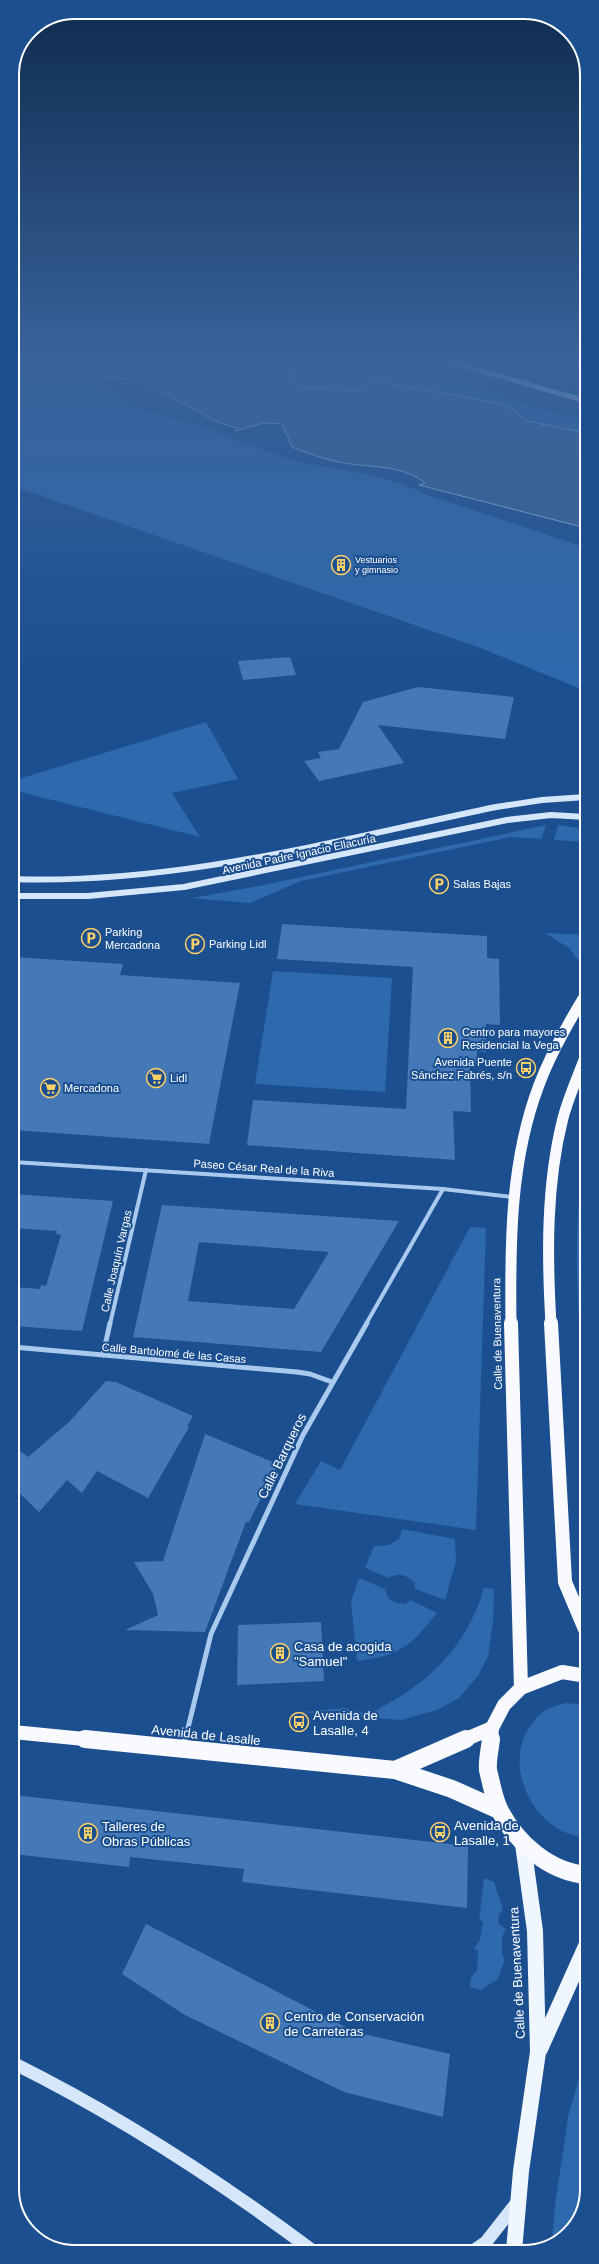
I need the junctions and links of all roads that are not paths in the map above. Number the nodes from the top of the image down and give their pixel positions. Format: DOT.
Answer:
graph roads {
  1 [pos="580,797"];
  2 [pos="580,816"];
  3 [pos="19,880"];
  4 [pos="19,896"];
  5 [pos="580,1003"];
  6 [pos="580,1072"];
  7 [pos="19,1162"];
  8 [pos="146,1170"];
  9 [pos="443,1189"];
  10 [pos="513,1197"];
  11 [pos="19,1348"];
  12 [pos="103,1355"];
  13 [pos="332,1382"];
  14 [pos="580,1617"];
  15 [pos="580,1675"];
  16 [pos="521,1688"];
  17 [pos="492,1728"];
  18 [pos="19,1733"];
  19 [pos="184,1750"];
  20 [pos="395,1770"];
  21 [pos="499,1810"];
  22 [pos="524,1844"];
  23 [pos="580,1874"];
  24 [pos="580,1959"];
  25 [pos="538,2052"];
  26 [pos="19,2066"];
  27 [pos="518,2201"];
  28 [pos="305,2245"];
  29 [pos="482,2245"];
  30 [pos="514,2245"];
  1 -- 3 [label="main road, Avenida Padre Ignacio Ellacuría"];
  2 -- 4 [label="main road, Avenida Padre Ignacio Ellacuría"];
  5 -- 10 [label="highway, Calle de Buenaventura"];
  6 -- 14 [label="highway"];
  7 -- 8 [label="street, Paseo César Real de la Riva"];
  8 -- 9 [label="street, Paseo César Real de la Riva"];
  8 -- 12 [label="street, Calle Joaquín Vargas"];
  9 -- 10 [label="street, Paseo César Real de la Riva"];
  9 -- 13 [label="street, Calle Barqueros"];
  10 -- 16 [label="highway, Calle de Buenaventura"];
  11 -- 12 [label="street, Calle Bartolomé de las Casas"];
  12 -- 13 [label="street, Calle Bartolomé de las Casas"];
  13 -- 19 [label="street, Calle Barqueros"];
  15 -- 16 [label="highway"];
  16 -- 17 [label="highway"];
  17 -- 20 [label="highway, Avenida de Lasalle"];
  17 -- 21 [label="highway"];
  18 -- 19 [label="highway, Avenida de Lasalle"];
  19 -- 20 [label="highway, Avenida de Lasalle"];
  20 -- 21 [label="highway, Avenida de Lasalle"];
  21 -- 22 [label="highway"];
  22 -- 23 [label="highway"];
  22 -- 25 [label="main road, Calle de Buenaventura"];
  24 -- 25 [label="main road, Calle de Buenaventura"];
  25 -- 27 [label="main road, Calle de Buenaventura"];
  26 -- 28 [label="main road"];
  27 -- 29 [label="main road"];
  27 -- 30 [label="main road, Calle de Buenaventura"];
}
